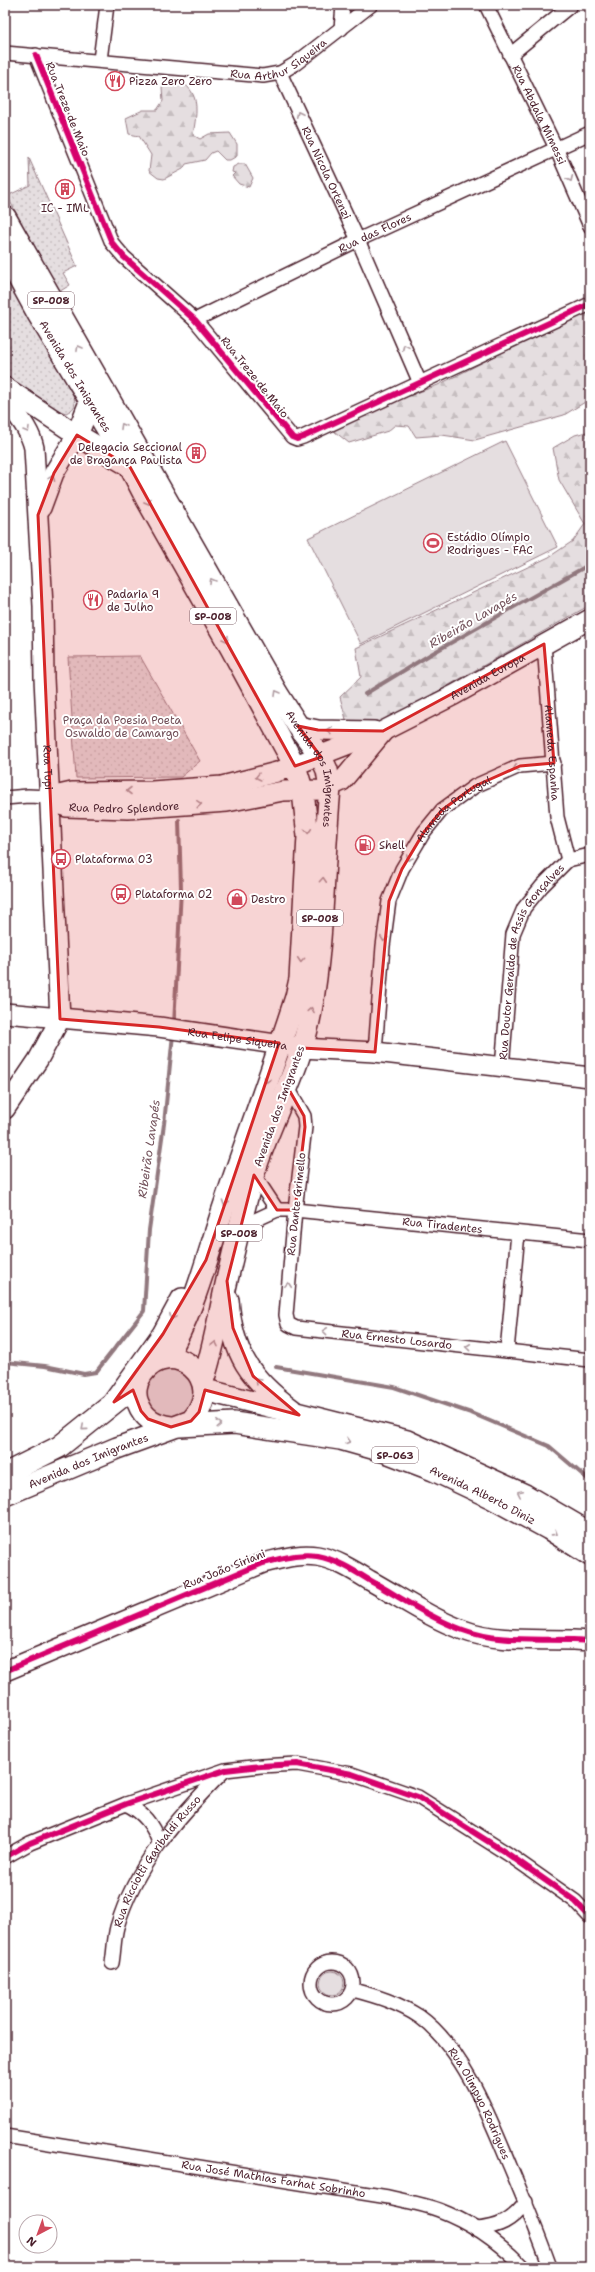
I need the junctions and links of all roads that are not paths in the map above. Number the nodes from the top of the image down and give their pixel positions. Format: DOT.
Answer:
graph roads {
  1 [pos="107,5"];
  2 [pos="343,5"];
  3 [pos="371,5"];
  4 [pos="486,5"];
  5 [pos="571,5"];
  6 [pos="341,29"];
  7 [pos="5,53"];
  8 [pos="36,55"];
  9 [pos="510,55"];
  10 [pos="100,60"];
  11 [pos="280,73"];
  12 [pos="590,133"];
  13 [pos="556,148"];
  14 [pos="5,217"];
  15 [pos="590,226"];
  16 [pos="358,240"];
  17 [pos="5,253"];
  18 [pos="590,304"];
  19 [pos="195,320"];
  20 [pos="98,382"];
  21 [pos="420,383"];
  22 [pos="5,387"];
  23 [pos="5,398"];
  24 [pos="91,401"];
  25 [pos="77,435"];
  26 [pos="130,467"];
  27 [pos="38,515"];
  28 [pos="590,619"];
  29 [pos="544,644"];
  30 [pos="298,726"];
  31 [pos="383,731"];
  32 [pos="321,757"];
  33 [pos="554,763"];
  34 [pos="295,766"];
  35 [pos="330,788"];
  36 [pos="303,792"];
  37 [pos="50,797"];
  38 [pos="5,798"];
  39 [pos="590,855"];
  40 [pos="568,860"];
  41 [pos="5,1013"];
  42 [pos="60,1019"];
  43 [pos="279,1043"];
  44 [pos="302,1048"];
  45 [pos="375,1052"];
  46 [pos="502,1068"];
  47 [pos="590,1077"];
  48 [pos="288,1088"];
  49 [pos="5,1109"];
  50 [pos="254,1175"];
  51 [pos="277,1210"];
  52 [pos="295,1210"];
  53 [pos="240,1227"];
  54 [pos="518,1233"];
  55 [pos="590,1240"];
  56 [pos="206,1260"];
  57 [pos="227,1281"];
  58 [pos="288,1324"];
  59 [pos="507,1351"];
  60 [pos="166,1358"];
  61 [pos="590,1360"];
  62 [pos="204,1386"];
  63 [pos="136,1388"];
  64 [pos="114,1402"];
  65 [pos="298,1415"];
  66 [pos="175,1427"];
  67 [pos="5,1474"];
  68 [pos="5,1495"];
  69 [pos="590,1533"];
  70 [pos="590,1555"];
  71 [pos="590,1641"];
  72 [pos="5,1671"];
  73 [pos="225,1770"];
  74 [pos="126,1804"];
  75 [pos="159,1842"];
  76 [pos="5,1857"];
  77 [pos="590,1917"];
  78 [pos="112,1963"];
  79 [pos="353,1990"];
  80 [pos="5,2136"];
  81 [pos="526,2202"];
  82 [pos="477,2229"];
  83 [pos="523,2267"];
  84 [pos="550,2267"];
  1 -- 10 [label="street"];
  2 -- 6 [label="street"];
  3 -- 6 [label="street, Rua Arthur Siqueira"];
  4 -- 9 [label="street, Rua Abdala Mimessi"];
  5 -- 9 [label="street"];
  6 -- 11 [label="street, Rua Arthur Siqueira"];
  7 -- 8 [label="street, Rua Arthur Siqueira"];
  8 -- 10 [label="street, Rua Arthur Siqueira"];
  8 -- 19 [label="street, Rua Treze de Maio"];
  9 -- 13 [label="street, Rua Abdala Mimessi"];
  10 -- 11 [label="street, Rua Arthur Siqueira"];
  16 -- 11 [label="street, Rua Nicola Ortenzi, one-way"];
  12 -- 13 [label="street, Rua das Flores"];
  13 -- 15 [label="street, Rua Abdala Mimessi, one-way"];
  13 -- 16 [label="street, Rua das Flores"];
  20 -- 14 [label="main road, Avenida dos Imigrantes / SP-008, one-way"];
  16 -- 19 [label="street, Rua das Flores"];
  21 -- 16 [label="street, Rua Nicola Ortenzi, one-way"];
  17 -- 24 [label="main road, Avenida dos Imigrantes / SP-008"];
  18 -- 21 [label="street, Rua Treze de Maio"];
  19 -- 21 [label="street, Rua Treze de Maio"];
  20 -- 24 [label="main road"];
  30 -- 20 [label="main road, Avenida dos Imigrantes / SP-008, one-way"];
  22 -- 25 [label="street"];
  23 -- 27 [label="street, Rua Tupi, one-way"];
  24 -- 25 [label="main road"];
  24 -- 26 [label="main road, Avenida dos Imigrantes / SP-008"];
  25 -- 26 [label="main road"];
  27 -- 25 [label="street, Rua Tupi, one-way"];
  26 -- 34 [label="main road, Avenida dos Imigrantes / SP-008, one-way"];
  27 -- 37 [label="street, Rua Tupi"];
  28 -- 29 [label="street, Avenida Europa"];
  29 -- 31 [label="street, Avenida Europa"];
  29 -- 33 [label="street, Alameda Espanha"];
  31 -- 30 [label="street, Avenida Europa, one-way"];
  30 -- 32 [label="main road, Avenida dos Imigrantes / SP-008"];
  31 -- 32 [label="street, Avenida Europa"];
  31 -- 35 [label="street, Avenida Europa"];
  32 -- 34 [label="street, Rua Pedro Splendore"];
  32 -- 35 [label="main road, Avenida dos Imigrantes / SP-008"];
  33 -- 40 [label="street, Alameda Espanha"];
  33 -- 45 [label="street, Alameda Portugal, one-way"];
  34 -- 36 [label="main road, Avenida dos Imigrantes / SP-008"];
  34 -- 37 [label="street, Rua Pedro Splendore, one-way"];
  35 -- 36 [label="street, Rua Pedro Splendore"];
  44 -- 35 [label="main road, Avenida dos Imigrantes / SP-008, one-way"];
  37 -- 36 [label="street, Rua Pedro Splendore, one-way"];
  36 -- 43 [label="main road, Avenida dos Imigrantes / SP-008, one-way"];
  37 -- 38 [label="street"];
  37 -- 42 [label="street, Rua Tupi"];
  39 -- 40 [label="street"];
  40 -- 46 [label="street, Rua Doutor Geraldo de Assis Gonçalves"];
  41 -- 42 [label="street, Rua Felipe Siqueira"];
  42 -- 43 [label="street, Rua Felipe Siqueira"];
  42 -- 49 [label="street"];
  43 -- 44 [label="street, Rua Felipe Siqueira"];
  43 -- 56 [label="main road, Avenida dos Imigrantes / SP-008, one-way"];
  44 -- 45 [label="street, Rua Felipe Siqueira"];
  44 -- 48 [label="main road, Avenida dos Imigrantes / SP-008"];
  45 -- 46 [label="street, Rua Felipe Siqueira"];
  46 -- 47 [label="street, Rua Felipe Siqueira"];
  48 -- 50 [label="main road, Avenida dos Imigrantes / SP-008"];
  48 -- 52 [label="street, Rua Dante Grimello"];
  50 -- 51 [label="street"];
  50 -- 53 [label="main road, Avenida dos Imigrantes / SP-008"];
  51 -- 52 [label="street, Rua Tiradentes"];
  51 -- 53 [label="street"];
  52 -- 54 [label="street, Rua Tiradentes"];
  58 -- 52 [label="street, Rua Dante Grimello, one-way"];
  53 -- 57 [label="main road, Avenida dos Imigrantes / SP-008"];
  54 -- 55 [label="street, Rua Tiradentes"];
  54 -- 59 [label="street"];
  56 -- 60 [label="main road, SP-008"];
  56 -- 64 [label="main road, one-way"];
  62 -- 57 [label="main road, Avenida dos Imigrantes / SP-008, one-way"];
  65 -- 57 [label="main road, SP-063, one-way"];
  59 -- 58 [label="street, Rua Ernesto Losardo, one-way"];
  59 -- 61 [label="street, Rua Ernesto Losardo"];
  60 -- 62 [label="main road"];
  60 -- 63 [label="main road"];
  62 -- 65 [label="main road, Avenida Alberto Diniz / SP-063"];
  62 -- 66 [label="main road, Avenida dos Imigrantes / SP-008"];
  63 -- 64 [label="main road"];
  63 -- 66 [label="main road, Avenida dos Imigrantes"];
  64 -- 67 [label="main road, Avenida dos Imigrantes, one-way"];
  69 -- 65 [label="main road, Avenida Alberto Diniz / SP-063, one-way"];
  66 -- 68 [label="main road, Avenida dos Imigrantes / SP-008"];
  66 -- 70 [label="main road, Avenida Alberto Diniz / SP-063, one-way"];
  71 -- 72 [label="street, Rua João Siriani"];
  73 -- 74 [label="street"];
  73 -- 75 [label="street, Rua Ricciotti Garibaldi Russo"];
  73 -- 77 [label="street"];
  74 -- 75 [label="street"];
  74 -- 76 [label="street"];
  75 -- 78 [label="street, Rua Ricciotti Garibaldi Russo"];
  79 -- 81 [label="street, Rua Olimpyo Rodrigues"];
  80 -- 82 [label="street, Rua José Mathias Farhat Sobrinho"];
  81 -- 82 [label="street"];
  81 -- 84 [label="street, Rua Olimpyo Rodrigues"];
  82 -- 83 [label="street, Rua José Mathias Farhat Sobrinho"];
}
